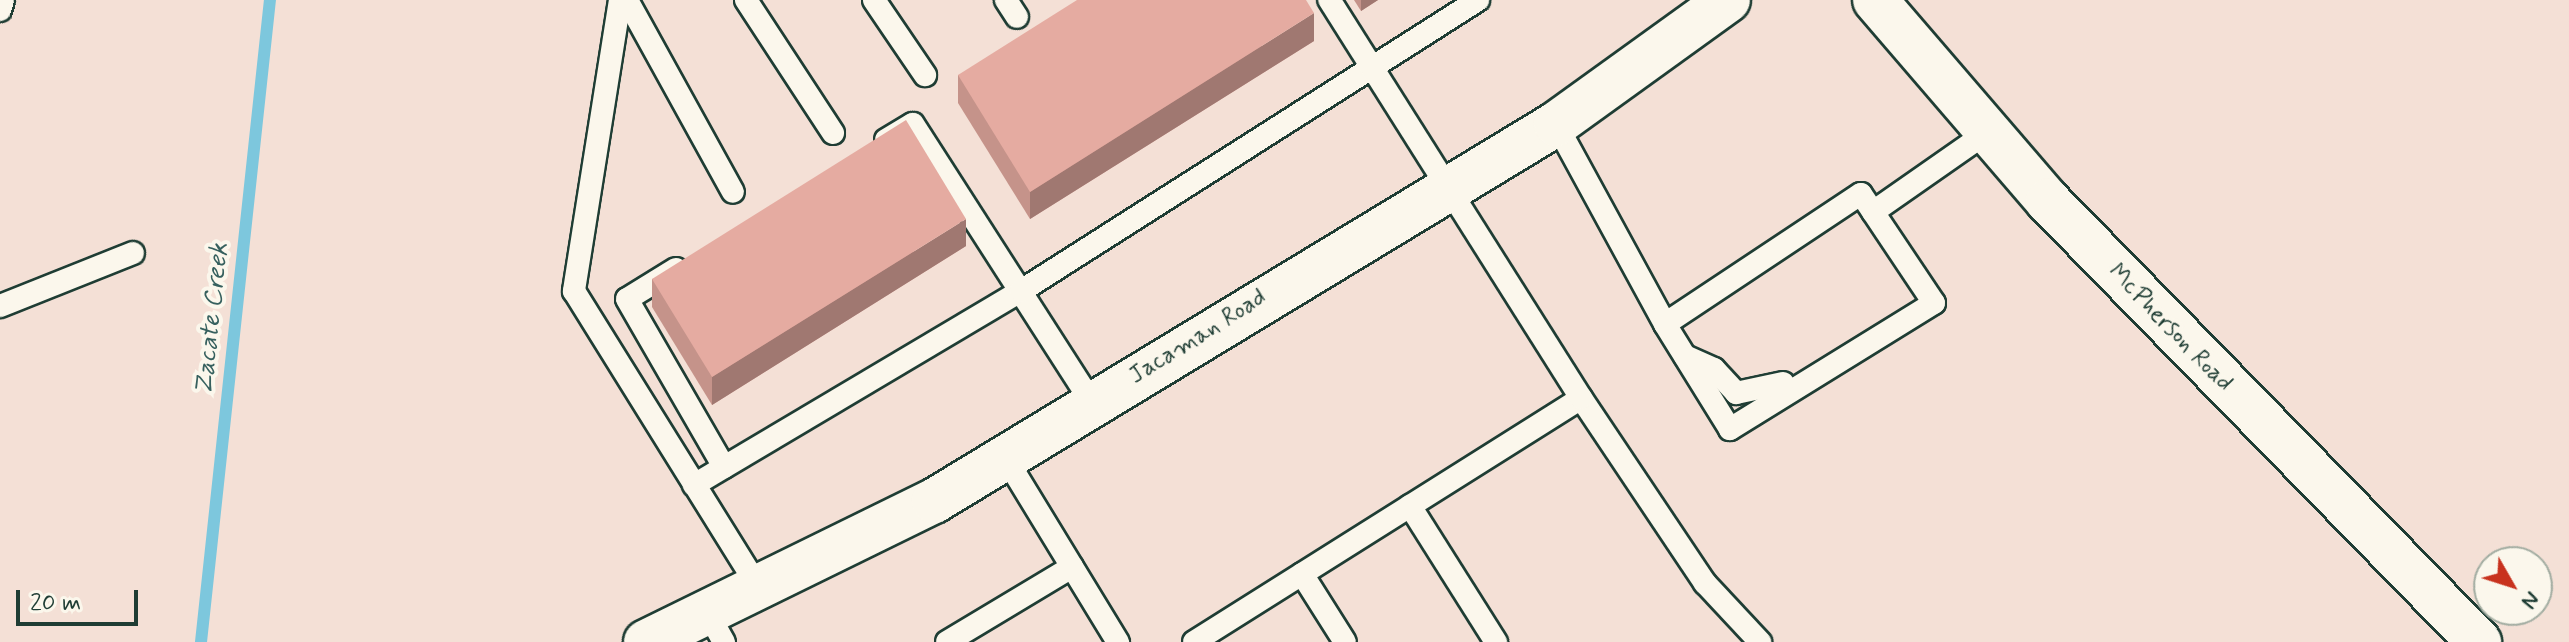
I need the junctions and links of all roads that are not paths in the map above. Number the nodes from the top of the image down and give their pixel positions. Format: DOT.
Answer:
graph roads {
  1 [pos="3,0"];
  2 [pos="620,0"];
  3 [pos="627,0"];
  4 [pos="746,0"];
  5 [pos="874,0"];
  6 [pos="1329,0"];
  7 [pos="1478,0"];
  8 [pos="1728,0"];
  9 [pos="1875,0"];
  10 [pos="0,10"];
  11 [pos="1379,69"];
  12 [pos="925,75"];
  13 [pos="1556,124"];
  14 [pos="1989,131"];
  15 [pos="833,133"];
  16 [pos="858,157"];
  17 [pos="1447,186"];
  18 [pos="733,192"];
  19 [pos="1873,212"];
  20 [pos="133,253"];
  21 [pos="695,257"];
  22 [pos="1021,291"];
  23 [pos="0,306"];
  24 [pos="1922,311"];
  25 [pos="1665,324"];
  26 [pos="1685,356"];
  27 [pos="1581,398"];
  28 [pos="1092,403"];
  29 [pos="1005,457"];
  30 [pos="724,467"];
  31 [pos="694,485"];
  32 [pos="1410,506"];
  33 [pos="1072,567"];
  34 [pos="1302,574"];
  35 [pos="761,591"];
  36 [pos="717,629"];
  37 [pos="646,642"];
  38 [pos="947,642"];
  39 [pos="1118,642"];
  40 [pos="1194,642"];
  41 [pos="1345,642"];
  42 [pos="1496,642"];
  43 [pos="1760,642"];
  44 [pos="2479,642"];
  1 -- 10 [label="lane"];
  2 -- 31 [label="lane"];
  3 -- 18 [label="lane"];
  4 -- 15 [label="lane"];
  5 -- 12 [label="lane"];
  6 -- 11 [label="lane"];
  7 -- 11 [label="lane"];
  8 -- 13 [label="main road, Jacaman Road"];
  9 -- 14 [label="main road, McPherson Road"];
  11 -- 17 [label="lane"];
  11 -- 22 [label="lane"];
  13 -- 17 [label="main road, Jacaman Road"];
  13 -- 25 [label="lane"];
  14 -- 19 [label="lane"];
  14 -- 44 [label="main road, McPherson Road"];
  16 -- 22 [label="lane"];
  17 -- 27 [label="lane"];
  17 -- 28 [label="main road, Jacaman Road"];
  19 -- 24 [label="lane"];
  19 -- 25 [label="lane"];
  20 -- 23 [label="lane"];
  21 -- 30 [label="lane"];
  22 -- 28 [label="lane"];
  22 -- 30 [label="lane"];
  24 -- 26 [label="lane"];
  24 -- 26 [label="lane"];
  25 -- 26 [label="lane"];
  27 -- 32 [label="lane"];
  27 -- 43 [label="lane"];
  28 -- 29 [label="main road, Jacaman Road"];
  29 -- 33 [label="lane"];
  29 -- 35 [label="main road, Jacaman Road"];
  30 -- 31 [label="lane"];
  31 -- 35 [label="lane"];
  32 -- 34 [label="lane"];
  32 -- 42 [label="lane"];
  33 -- 38 [label="lane"];
  33 -- 39 [label="lane"];
  34 -- 40 [label="lane"];
  34 -- 41 [label="lane"];
  35 -- 36 [label="main road, Jacaman Road"];
  36 -- 37 [label="main road, Jacaman Road"];
}
